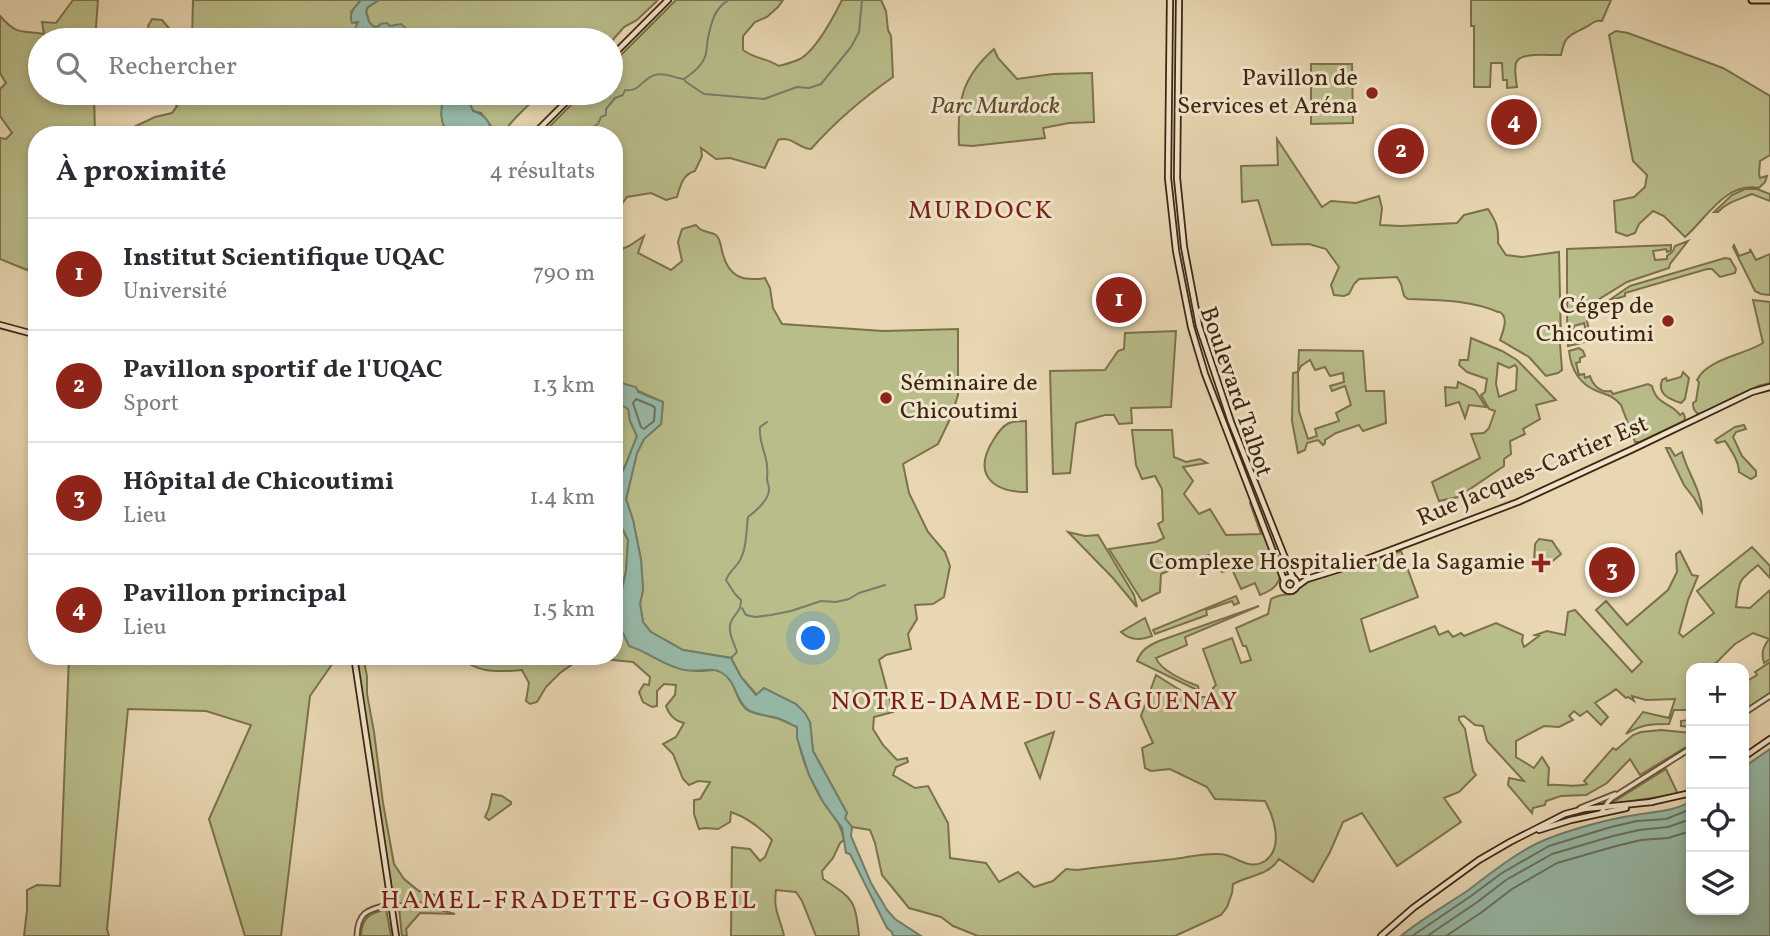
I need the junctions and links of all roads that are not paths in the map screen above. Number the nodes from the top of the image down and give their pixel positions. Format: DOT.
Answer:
graph roads {
  1 [pos="668,0"];
  2 [pos="1170,0"];
  3 [pos="1179,0"];
  4 [pos="1752,0"];
  5 [pos="1770,0"];
  6 [pos="623,45"];
  7 [pos="563,105"];
  8 [pos="542,126"];
  9 [pos="0,325"];
  10 [pos="28,333"];
  11 [pos="1770,387"];
  12 [pos="1294,578"];
  13 [pos="1307,579"];
  14 [pos="1284,580"];
  15 [pos="1296,587"];
  16 [pos="355,665"];
  17 [pos="1770,696"];
  18 [pos="1749,710"];
  19 [pos="1770,739"];
  20 [pos="1686,751"];
  21 [pos="1749,754"];
  22 [pos="1630,788"];
  23 [pos="1686,794"];
  24 [pos="1652,802"];
  25 [pos="1605,807"];
  26 [pos="1570,812"];
  27 [pos="1601,813"];
  28 [pos="1525,835"];
  29 [pos="390,904"];
  30 [pos="357,936"];
  31 [pos="396,936"];
  32 [pos="1381,936"];
  1 -- 6 [label="main road"];
  2 -- 14 [label="main road, Boulevard Talbot"];
  3 -- 12 [label="main road, Boulevard Talbot"];
  4 -- 5 [label="main road"];
  7 -- 8 [label="main road"];
  9 -- 10 [label="main road"];
  11 -- 13 [label="main road, Rue Jacques-Cartier Est"];
  12 -- 13 [label="main road, Rue Jacques-Cartier Est"];
  12 -- 14 [label="main road"];
  12 -- 15 [label="main road"];
  13 -- 15 [label="main road, Rue Jacques-Cartier Est"];
  14 -- 15 [label="main road"];
  16 -- 29 [label="main road"];
  17 -- 18 [label="street"];
  19 -- 21 [label="main road"];
  20 -- 22 [label="street"];
  22 -- 25 [label="street"];
  22 -- 26 [label="street"];
  23 -- 24 [label="main road"];
  24 -- 25 [label="main road"];
  24 -- 27 [label="main road"];
  25 -- 26 [label="main road"];
  25 -- 27 [label="street"];
  26 -- 28 [label="main road"];
  27 -- 28 [label="main road"];
  28 -- 32 [label="main road"];
  29 -- 30 [label="street"];
  29 -- 31 [label="main road"];
}
